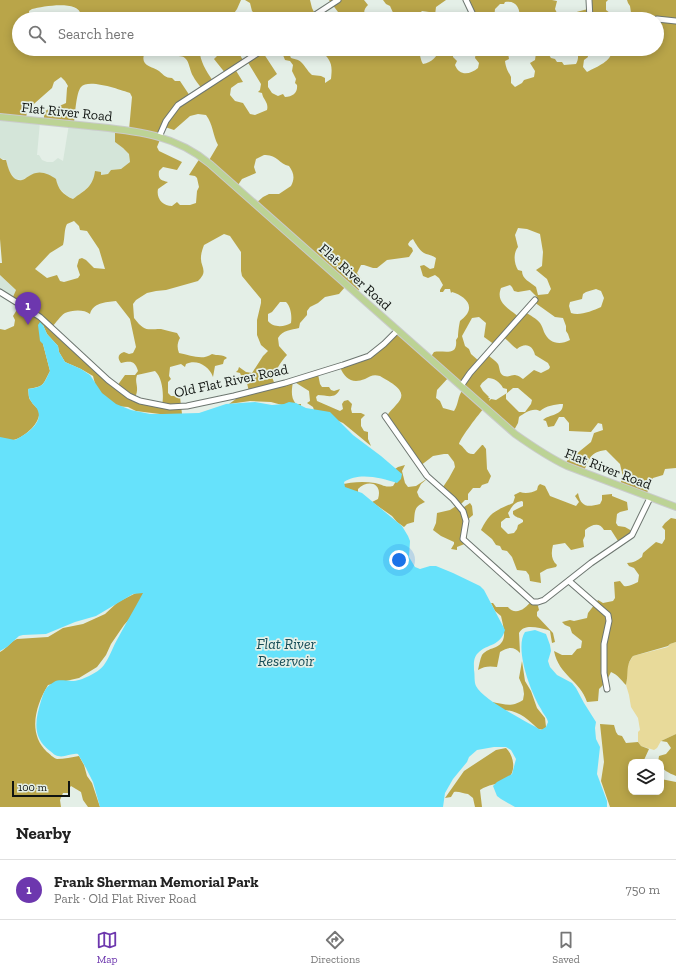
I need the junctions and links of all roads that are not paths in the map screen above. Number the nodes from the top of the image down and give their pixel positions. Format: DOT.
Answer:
graph roads {
  1 [pos="338,0"];
  2 [pos="466,0"];
  3 [pos="589,0"];
  4 [pos="320,12"];
  5 [pos="472,12"];
  6 [pos="590,12"];
  7 [pos="664,19"];
  8 [pos="676,20"];
  9 [pos="253,56"];
  10 [pos="0,118"];
  11 [pos="159,137"];
  12 [pos="0,292"];
  13 [pos="535,300"];
  14 [pos="398,331"];
  15 [pos="460,386"];
  16 [pos="385,416"];
  17 [pos="650,498"];
  18 [pos="676,507"];
  19 [pos="569,581"];
  20 [pos="607,689"];
  1 -- 4 [label="street"];
  2 -- 5 [label="street"];
  3 -- 6 [label="street"];
  7 -- 8 [label="street"];
  9 -- 11 [label="street"];
  10 -- 11 [label="main road, Flat River Road"];
  11 -- 14 [label="main road, Flat River Road"];
  12 -- 14 [label="street, Old Flat River Road"];
  13 -- 15 [label="street"];
  14 -- 15 [label="main road, Flat River Road"];
  15 -- 17 [label="main road, Flat River Road"];
  16 -- 19 [label="street"];
  17 -- 18 [label="main road, Flat River Road"];
  17 -- 19 [label="street"];
  19 -- 20 [label="street"];
}
